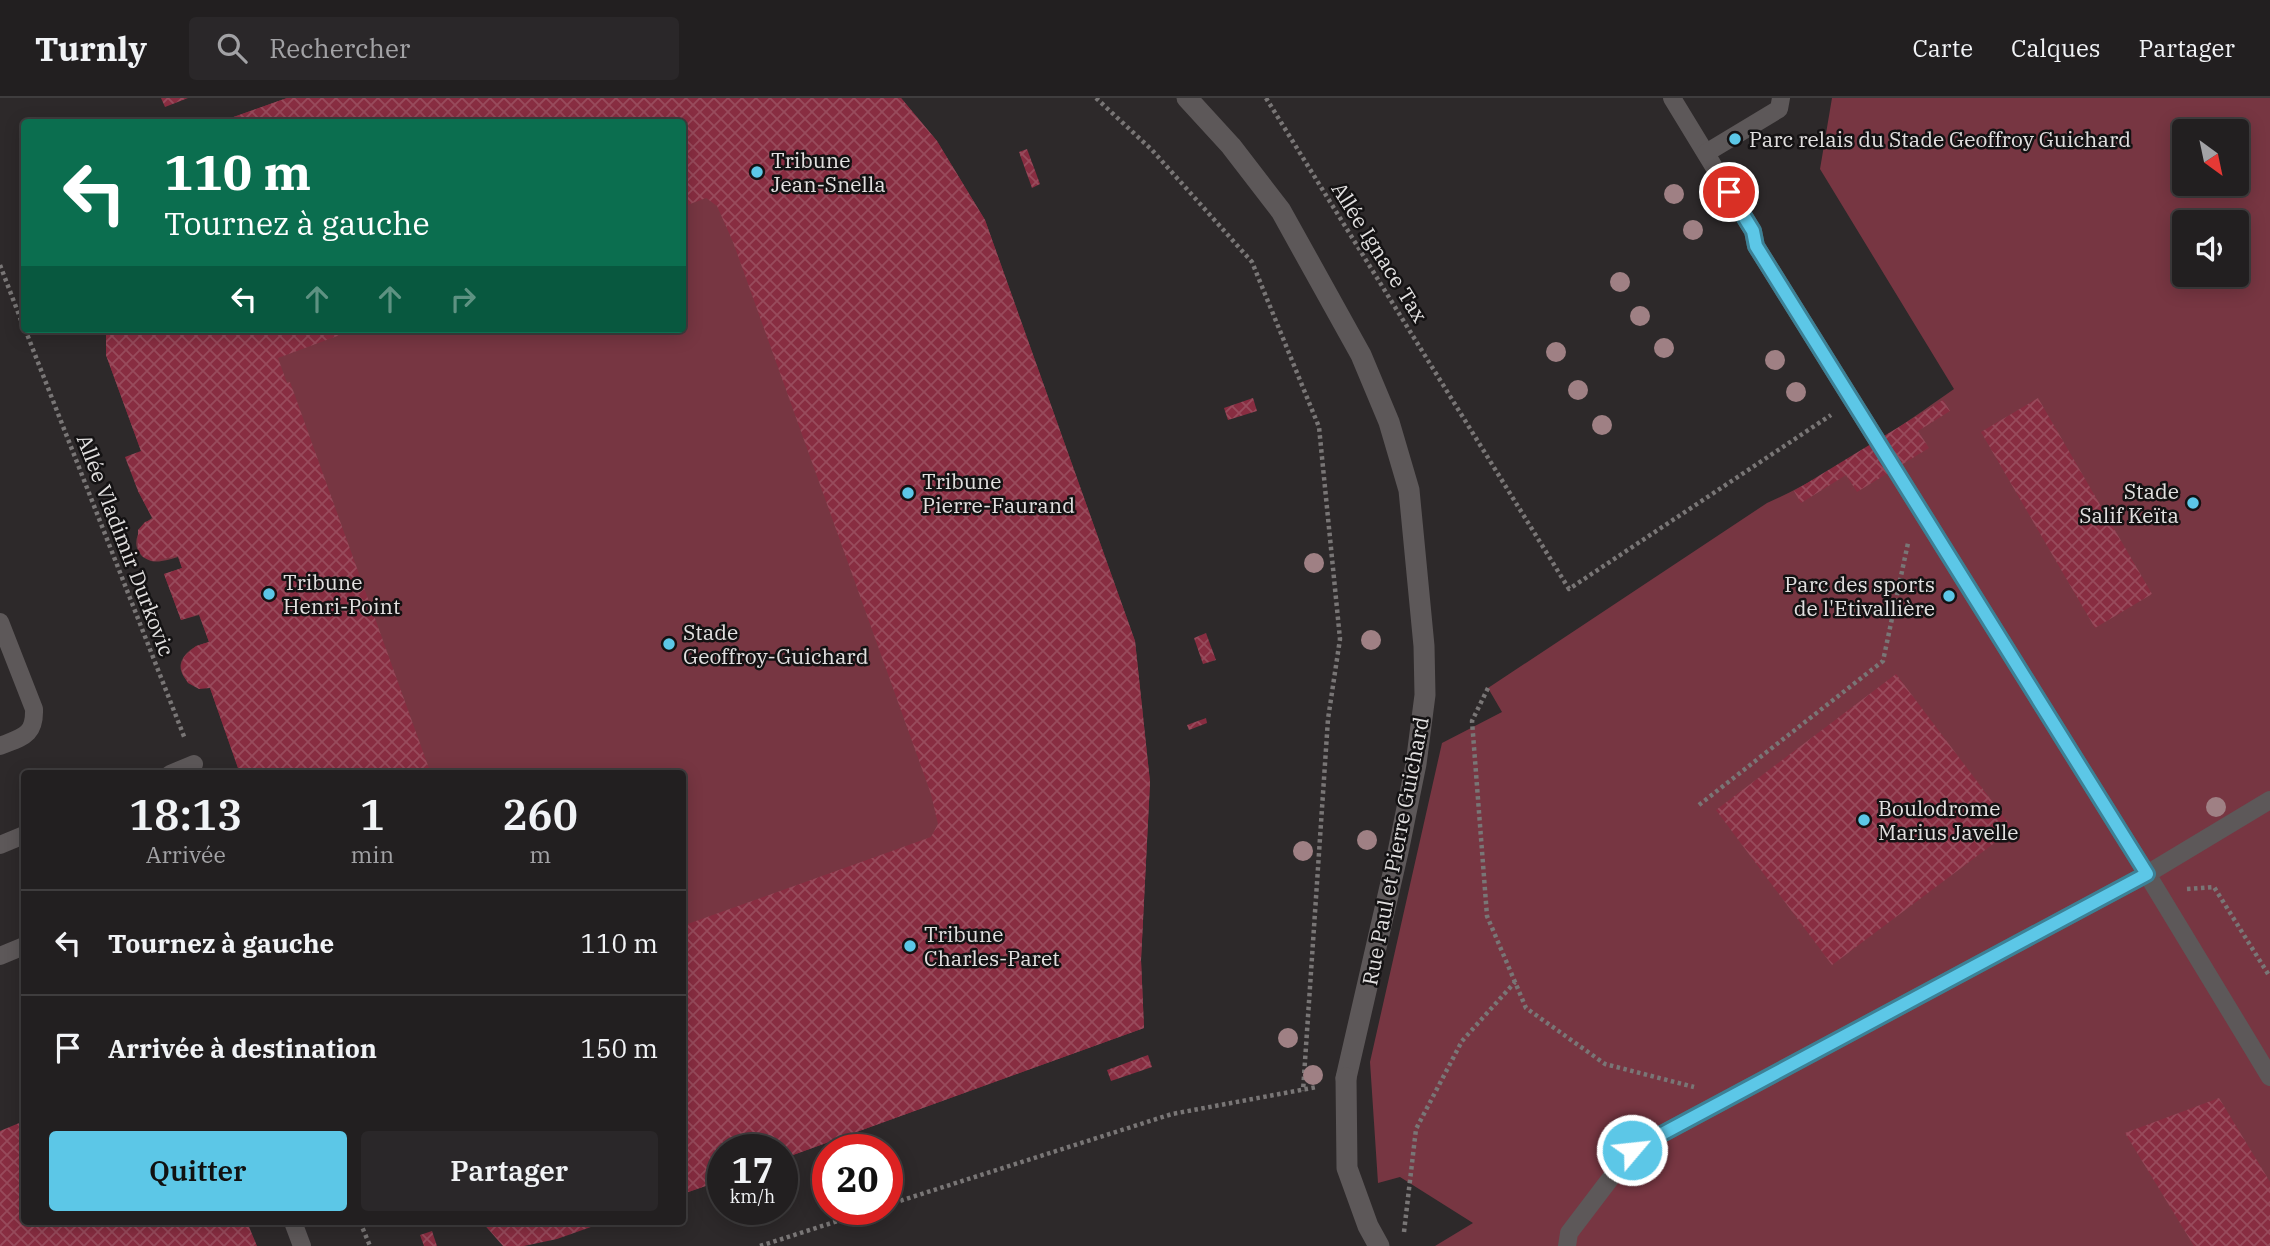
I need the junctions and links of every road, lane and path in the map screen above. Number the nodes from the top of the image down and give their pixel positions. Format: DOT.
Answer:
graph roads {
  1 [pos="1096,98"];
  2 [pos="1187,98"];
  3 [pos="1266,98"];
  4 [pos="1672,98"];
  5 [pos="1781,98"];
  6 [pos="1706,153"];
  7 [pos="0,265"];
  8 [pos="21,319"];
  9 [pos="27,333"];
  10 [pos="1852,401"];
  11 [pos="1916,505"];
  12 [pos="0,622"];
  13 [pos="1488,688"];
  14 [pos="0,746"];
  15 [pos="194,764"];
  16 [pos="180,770"];
  17 [pos="2270,800"];
  18 [pos="1699,805"];
  19 [pos="21,836"];
  20 [pos="0,845"];
  21 [pos="2147,874"];
  22 [pos="2158,892"];
  23 [pos="21,947"];
  24 [pos="0,956"];
  25 [pos="2270,977"];
  26 [pos="1515,982"];
  27 [pos="2270,1077"];
  28 [pos="1346,1078"];
  29 [pos="1303,1091"];
  30 [pos="1732,1097"];
  31 [pos="903,1200"];
  32 [pos="294,1225"];
  33 [pos="361,1225"];
  34 [pos="825,1225"];
  35 [pos="1368,1226"];
  36 [pos="303,1246"];
  37 [pos="370,1246"];
  38 [pos="760,1246"];
  39 [pos="1379,1246"];
  40 [pos="1567,1246"];
  1 -- 29 [label="path"];
  2 -- 28 [label="street, Rue Paul et Pierre Guichard"];
  3 -- 10 [label="path, Allée Ignace Tax"];
  4 -- 6 [label="lane"];
  5 -- 6 [label="lane"];
  6 -- 10 [label="lane"];
  7 -- 8 [label="path, Allée Vladimir Durkovic"];
  9 -- 15 [label="path, Allée Vladimir Durkovic"];
  10 -- 11 [label="lane"];
  11 -- 18 [label="path"];
  11 -- 21 [label="lane"];
  12 -- 14 [label="lane"];
  13 -- 26 [label="path"];
  15 -- 16 [label="lane"];
  17 -- 21 [label="lane"];
  19 -- 20 [label="lane"];
  21 -- 22 [label="lane"];
  21 -- 30 [label="lane"];
  22 -- 25 [label="path"];
  22 -- 27 [label="lane"];
  23 -- 24 [label="lane"];
  26 -- 30 [label="path"];
  26 -- 35 [label="path"];
  28 -- 29 [label="path"];
  28 -- 35 [label="street, Rue Paul et Pierre Guichard"];
  29 -- 31 [label="path"];
  30 -- 40 [label="lane"];
  32 -- 36 [label="lane"];
  33 -- 37 [label="path"];
  34 -- 38 [label="path"];
  35 -- 39 [label="street, Rue Paul et Pierre Guichard"];
}
